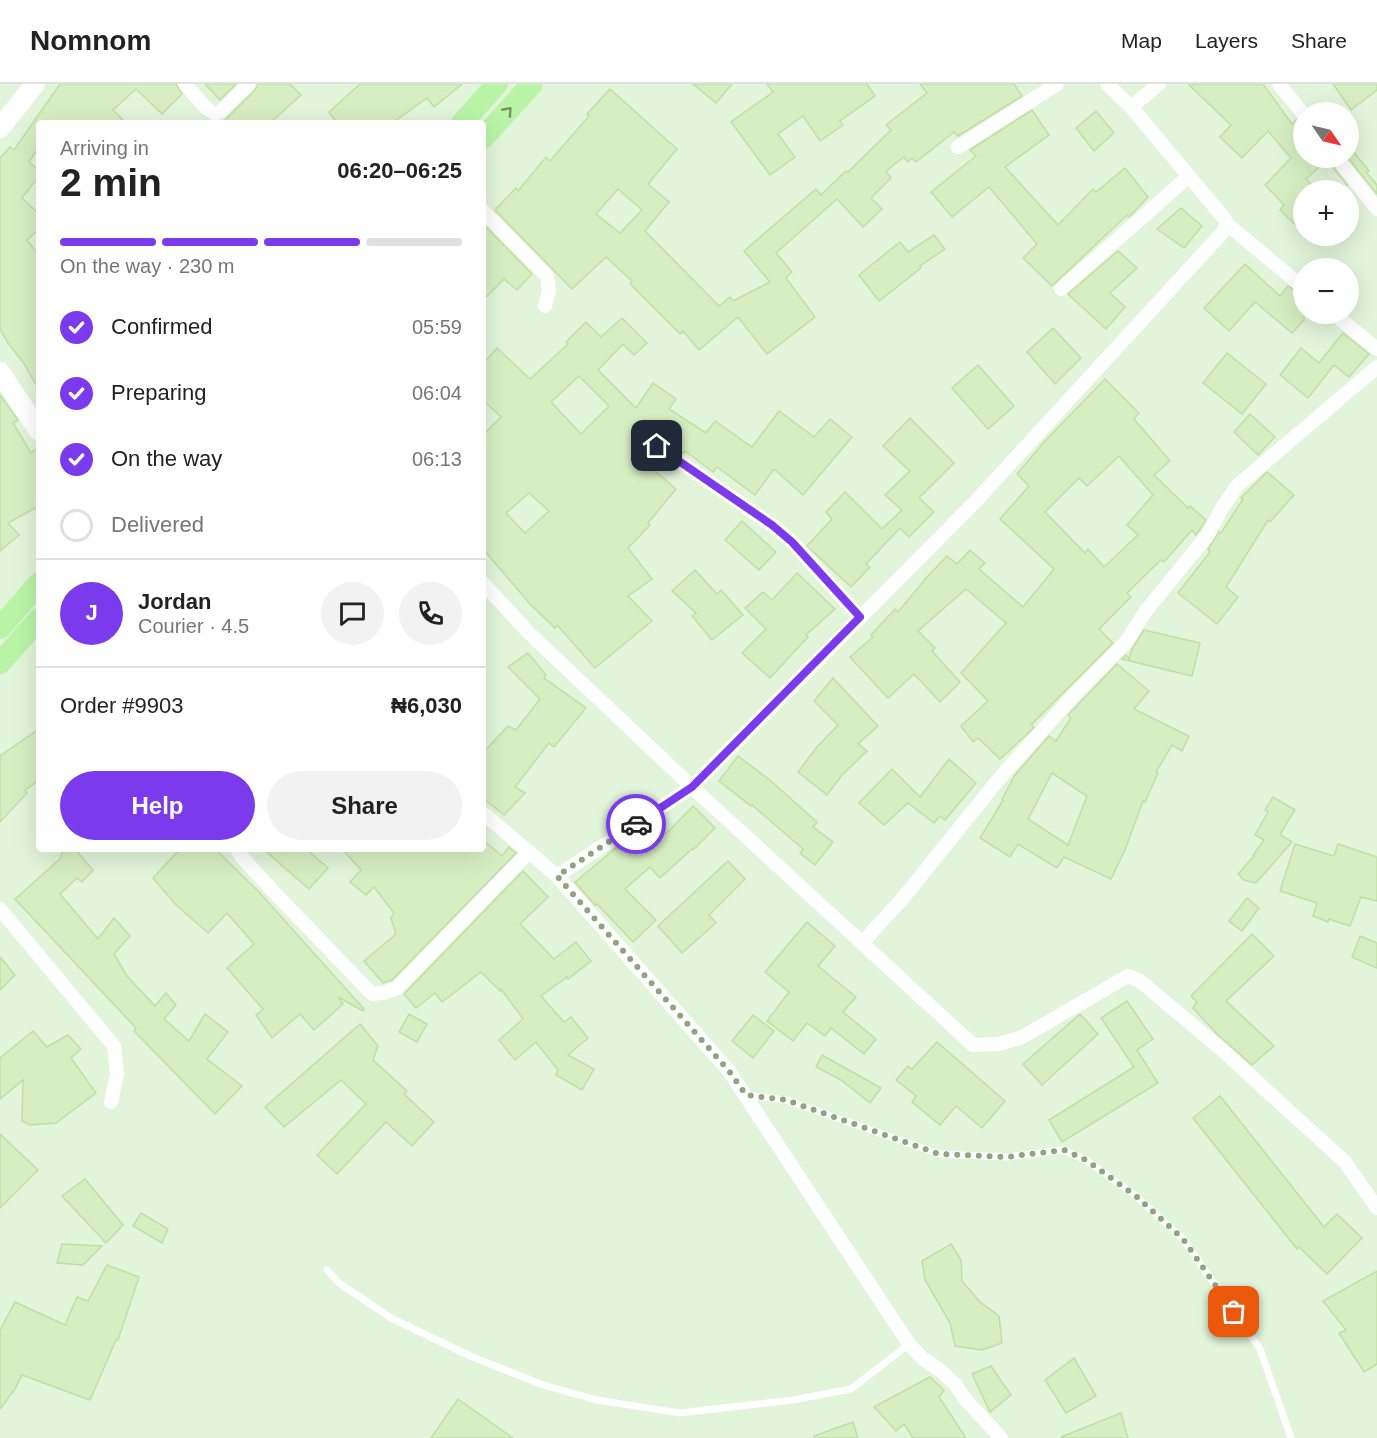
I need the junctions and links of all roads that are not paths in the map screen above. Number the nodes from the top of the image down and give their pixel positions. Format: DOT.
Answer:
graph roads {
  1 [pos="35,84"];
  2 [pos="185,84"];
  3 [pos="249,84"];
  4 [pos="497,84"];
  5 [pos="532,84"];
  6 [pos="1057,84"];
  7 [pos="1107,84"];
  8 [pos="1159,84"];
  9 [pos="1279,84"];
  10 [pos="1294,102"];
  11 [pos="1131,107"];
  12 [pos="465,120"];
  13 [pos="0,128"];
  14 [pos="486,135"];
  15 [pos="958,147"];
  16 [pos="1345,168"];
  17 [pos="1189,176"];
  18 [pos="1377,209"];
  19 [pos="486,215"];
  20 [pos="1227,224"];
  21 [pos="1293,279"];
  22 [pos="1061,289"];
  23 [pos="545,306"];
  24 [pos="1346,324"];
  25 [pos="1377,349"];
  26 [pos="1377,367"];
  27 [pos="0,372"];
  28 [pos="36,426"];
  29 [pos="657,446"];
  30 [pos="36,586"];
  31 [pos="486,587"];
  32 [pos="860,617"];
  33 [pos="2,623"];
  34 [pos="36,629"];
  35 [pos="0,663"];
  36 [pos="692,787"];
  37 [pos="486,816"];
  38 [pos="239,852"];
  39 [pos="529,852"];
  40 [pos="557,876"];
  41 [pos="0,909"];
  42 [pos="862,943"];
  43 [pos="746,1095"];
  44 [pos="111,1102"];
  45 [pos="1377,1208"];
  46 [pos="327,1270"];
  47 [pos="909,1344"];
  48 [pos="1001,1438"];
  49 [pos="1291,1438"];
  1 -- 13 [label="street"];
  2 -- 3 [label="street"];
  4 -- 12 [label="main road"];
  14 -- 5 [label="main road, one-way"];
  6 -- 15 [label="street"];
  7 -- 11 [label="street"];
  8 -- 11 [label="street"];
  9 -- 10 [label="street"];
  11 -- 17 [label="street"];
  16 -- 18 [label="street"];
  17 -- 20 [label="street"];
  17 -- 22 [label="street"];
  19 -- 23 [label="street"];
  20 -- 21 [label="street"];
  20 -- 32 [label="street"];
  24 -- 25 [label="street"];
  26 -- 42 [label="street"];
  27 -- 28 [label="street"];
  29 -- 32 [label="street"];
  30 -- 33 [label="main road"];
  31 -- 36 [label="street"];
  32 -- 36 [label="street"];
  34 -- 35 [label="main road"];
  36 -- 40 [label="street"];
  36 -- 42 [label="street"];
  37 -- 39 [label="street"];
  38 -- 39 [label="street"];
  39 -- 40 [label="street"];
  40 -- 43 [label="street"];
  41 -- 44 [label="street"];
  42 -- 45 [label="street"];
  43 -- 47 [label="street"];
  43 -- 49 [label="lane"];
  46 -- 47 [label="lane"];
  47 -- 48 [label="street"];
}
